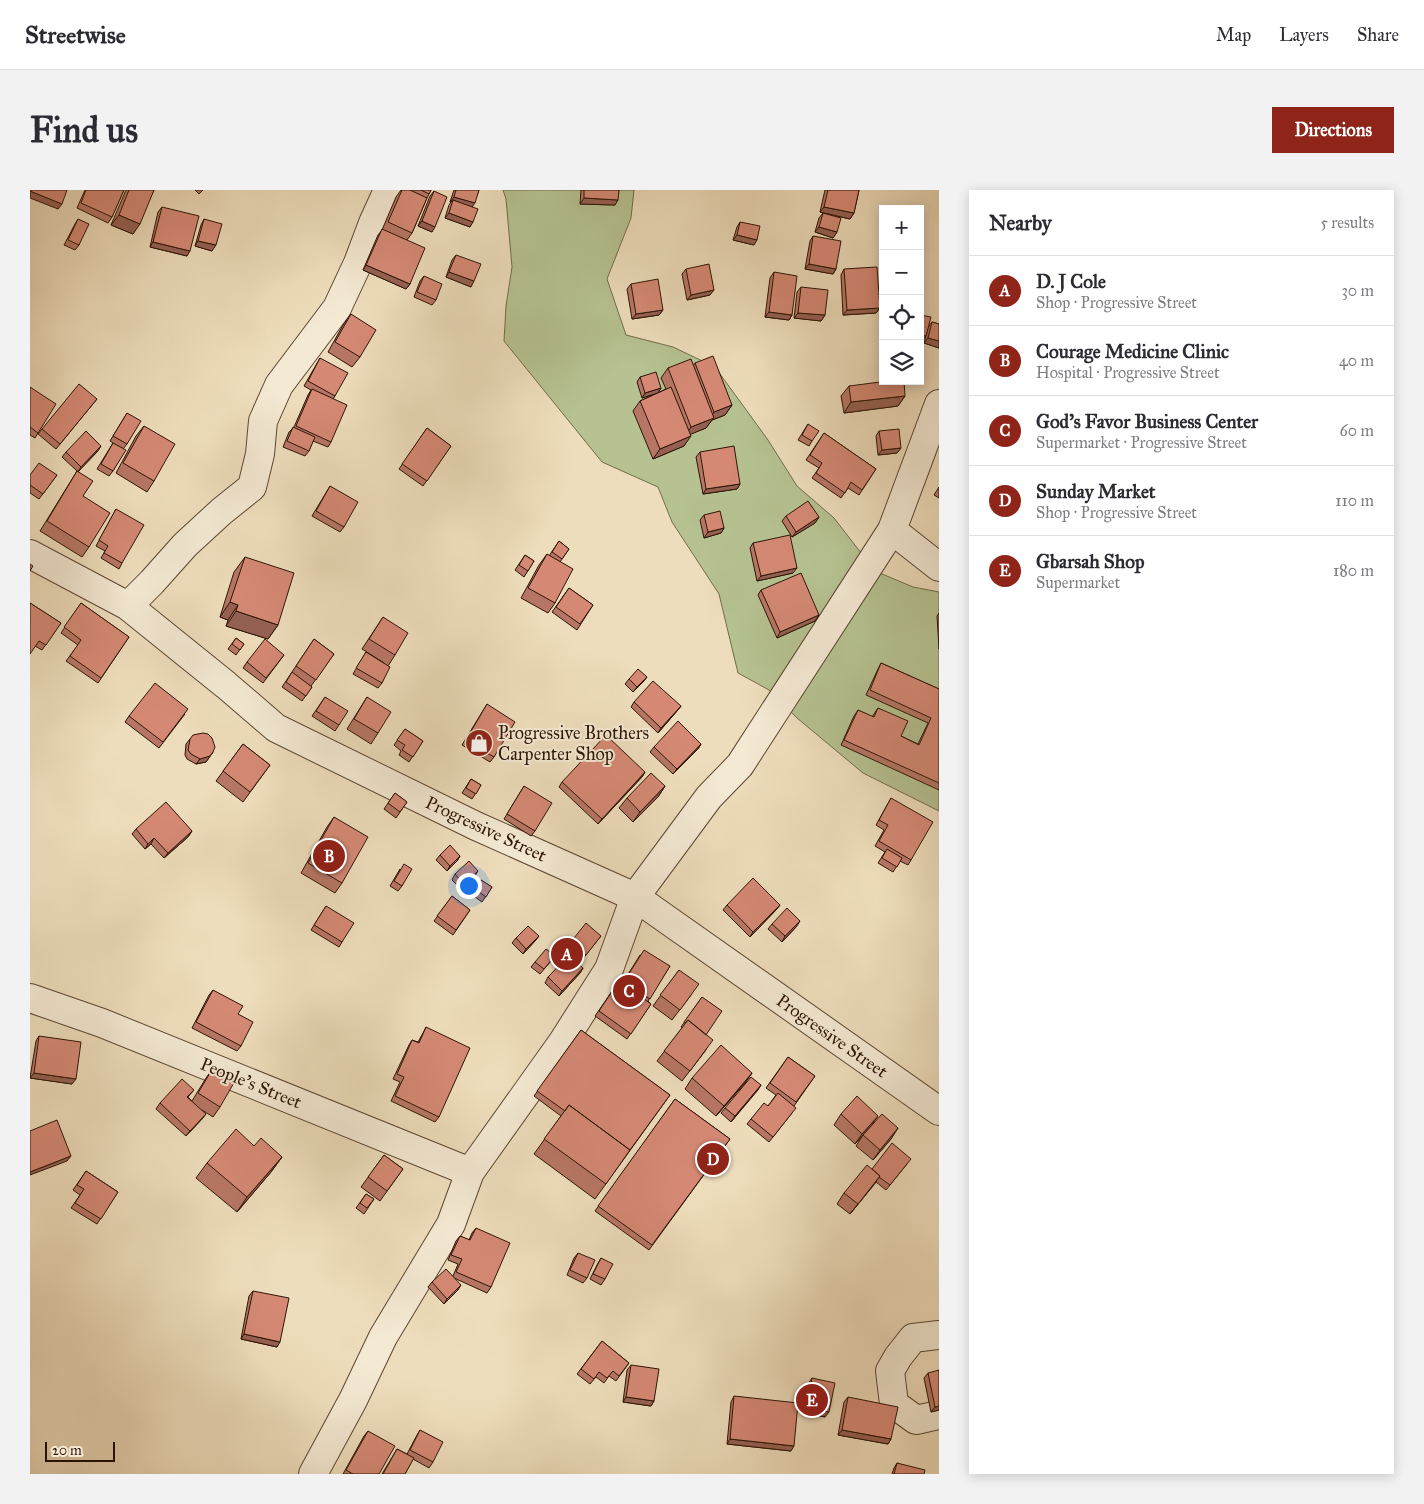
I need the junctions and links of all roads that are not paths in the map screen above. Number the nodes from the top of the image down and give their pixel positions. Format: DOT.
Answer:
graph roads {
  1 [pos="388,190"];
  2 [pos="939,404"];
  3 [pos="892,530"];
  4 [pos="30,554"];
  5 [pos="939,567"];
  6 [pos="128,606"];
  7 [pos="636,897"];
  8 [pos="30,998"];
  9 [pos="939,1111"];
  10 [pos="470,1172"];
  11 [pos="939,1335"];
  12 [pos="939,1416"];
  13 [pos="314,1474"];
  1 -- 6 [label="street"];
  2 -- 3 [label="street"];
  3 -- 5 [label="street"];
  3 -- 7 [label="street"];
  4 -- 6 [label="street, Progressive Street"];
  6 -- 7 [label="street, Progressive Street"];
  7 -- 9 [label="street, Progressive Street"];
  7 -- 10 [label="street"];
  8 -- 10 [label="street, People's Street"];
  10 -- 13 [label="street"];
  11 -- 12 [label="street"];
}
